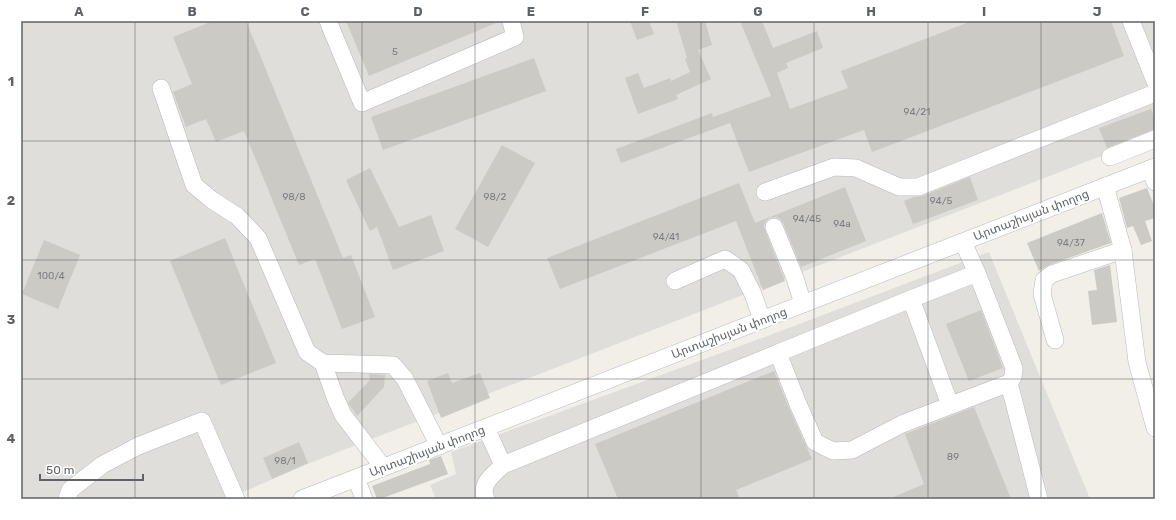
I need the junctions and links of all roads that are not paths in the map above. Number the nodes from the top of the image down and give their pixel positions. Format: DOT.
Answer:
graph roads {
  1 [pos="328,21"];
  2 [pos="511,21"];
  3 [pos="1131,21"];
  4 [pos="1155,81"];
  5 [pos="161,88"];
  6 [pos="1155,93"];
  7 [pos="1155,139"];
  8 [pos="1110,157"];
  9 [pos="1153,173"];
  10 [pos="1105,186"];
  11 [pos="765,192"];
  12 [pos="774,227"];
  13 [pos="963,242"];
  14 [pos="1123,250"];
  15 [pos="977,273"];
  16 [pos="675,282"];
  17 [pos="911,299"];
  18 [pos="803,304"];
  19 [pos="762,320"];
  20 [pos="1055,340"];
  21 [pos="778,353"];
  22 [pos="323,363"];
  23 [pos="1009,382"];
  24 [pos="950,405"];
  25 [pos="486,428"];
  26 [pos="1155,428"];
  27 [pos="439,446"];
  28 [pos="503,465"];
  29 [pos="383,468"];
  30 [pos="356,478"];
  31 [pos="67,499"];
  32 [pos="236,499"];
  33 [pos="302,499"];
  34 [pos="364,499"];
  35 [pos="486,499"];
  36 [pos="1039,499"];
  1 -- 2 [label="street"];
  3 -- 4 [label="street"];
  5 -- 22 [label="street"];
  6 -- 11 [label="street"];
  7 -- 8 [label="street"];
  9 -- 10 [label="street, Արտաշիսյան փողոց"];
  10 -- 13 [label="street, Արտաշիսյան փողոց"];
  10 -- 14 [label="street"];
  12 -- 18 [label="street"];
  13 -- 15 [label="street"];
  13 -- 18 [label="street, Արտաշիսյան փողոց"];
  14 -- 20 [label="street"];
  14 -- 26 [label="street"];
  15 -- 17 [label="street"];
  15 -- 23 [label="street"];
  16 -- 19 [label="street"];
  17 -- 21 [label="street"];
  17 -- 24 [label="street"];
  18 -- 19 [label="street, Արտաշիսյան փողոց"];
  19 -- 25 [label="street, Արտաշիսյան փողոց"];
  21 -- 24 [label="street"];
  21 -- 28 [label="street"];
  22 -- 27 [label="street"];
  22 -- 29 [label="street"];
  23 -- 24 [label="street"];
  23 -- 36 [label="street"];
  25 -- 27 [label="street, Արտաշիսյան փողոց"];
  25 -- 28 [label="street"];
  27 -- 29 [label="street, Արտաշիսյան փողոց"];
  28 -- 35 [label="street"];
  29 -- 30 [label="street, Արտաշիսյան փողոց"];
  30 -- 33 [label="street, Արտաշիսյան փողոց"];
  30 -- 34 [label="street"];
  31 -- 32 [label="street"];
}
